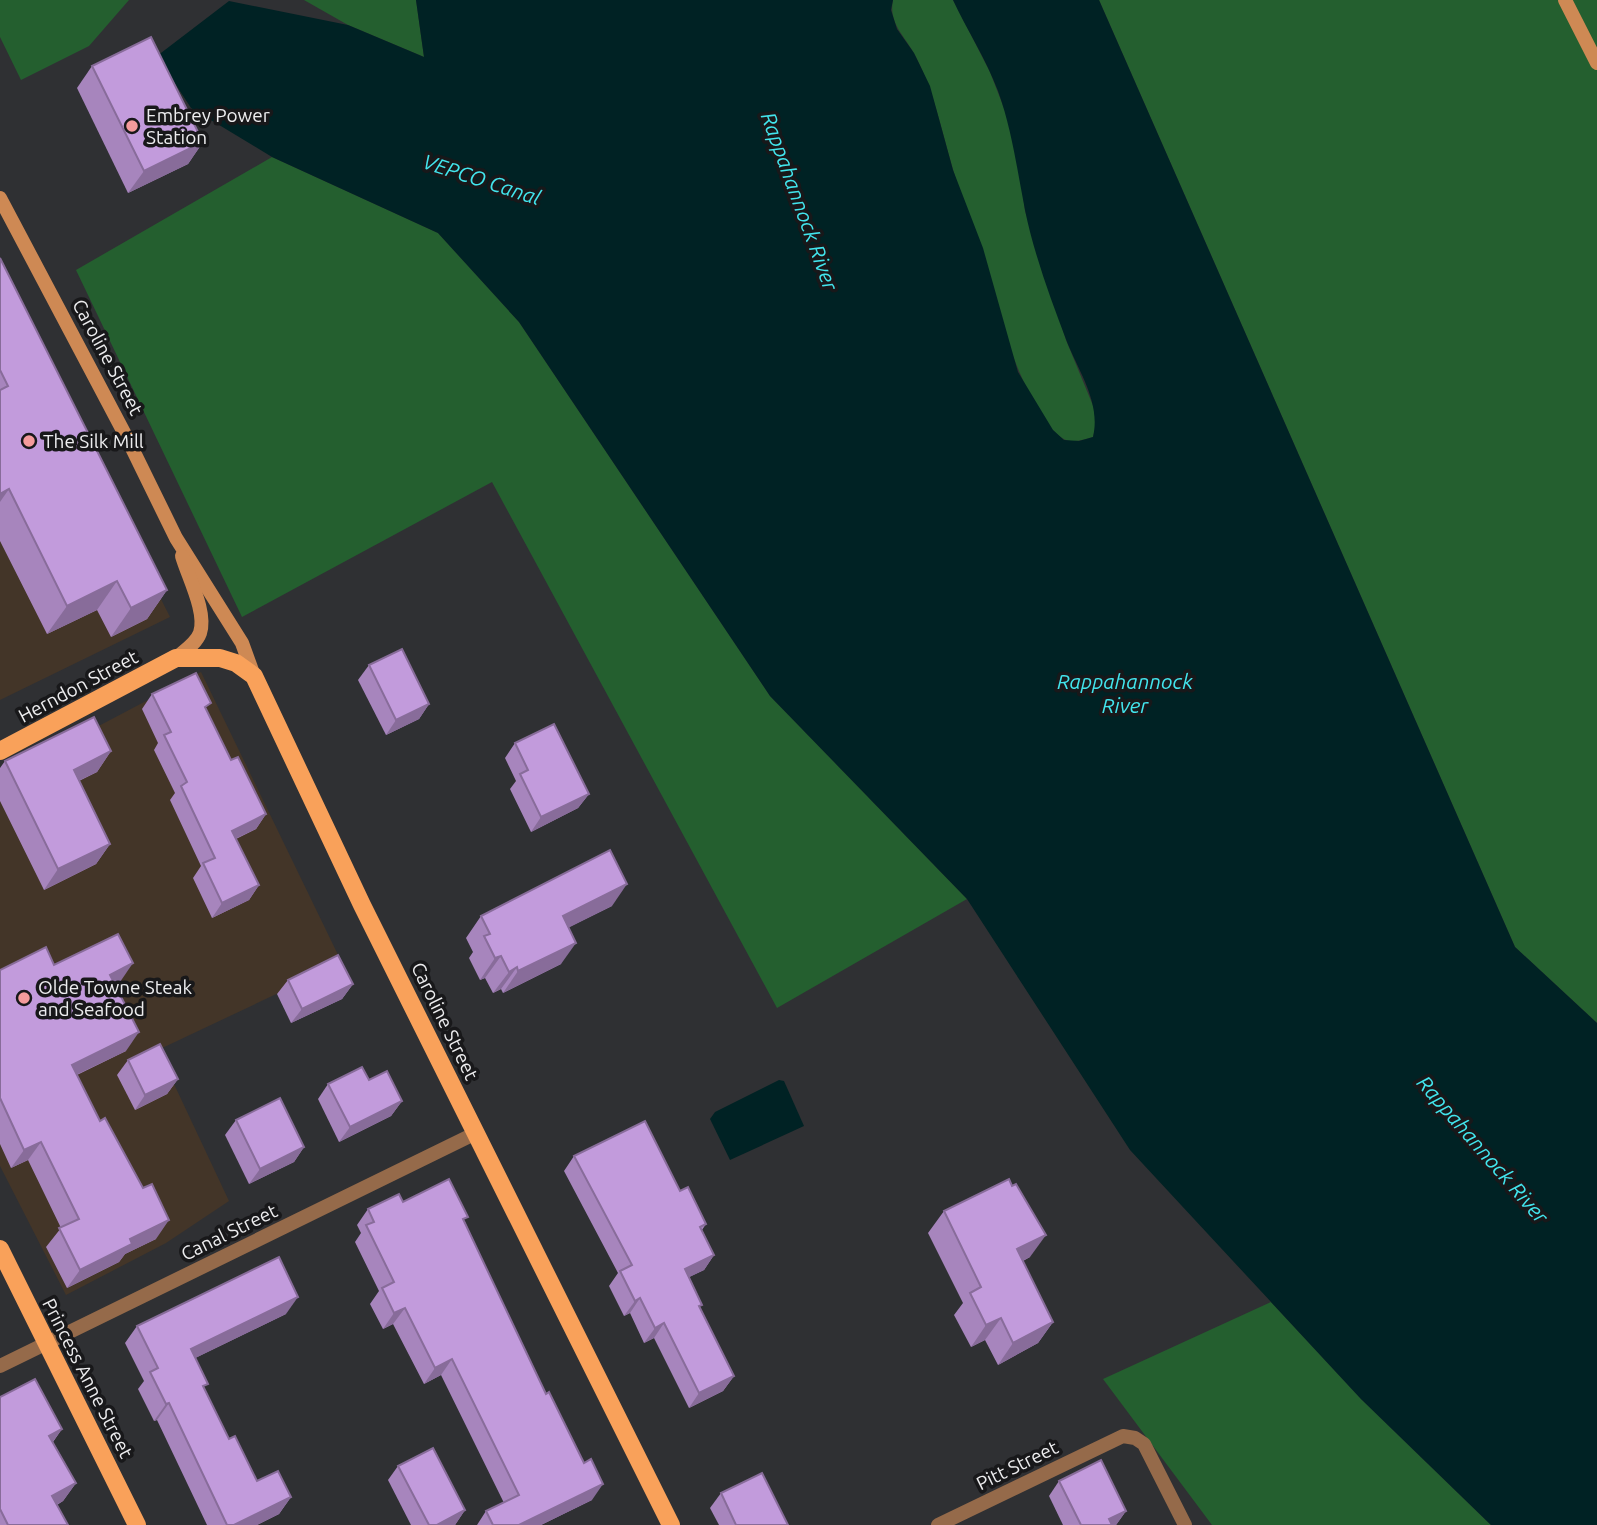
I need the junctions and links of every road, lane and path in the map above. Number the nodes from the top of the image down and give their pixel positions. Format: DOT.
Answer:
graph roads {
  1 [pos="1565,0"];
  2 [pos="1597,63"];
  3 [pos="0,198"];
  4 [pos="176,538"];
  5 [pos="176,658"];
  6 [pos="254,676"];
  7 [pos="0,751"];
  8 [pos="476,1133"];
  9 [pos="0,1249"];
  10 [pos="47,1342"];
  11 [pos="0,1366"];
  12 [pos="138,1525"];
  13 [pos="671,1525"];
  14 [pos="939,1525"];
  15 [pos="1185,1525"];
  1 -- 2 [label="street"];
  3 -- 4 [label="street, Caroline Street"];
  4 -- 5 [label="street, Caroline Street"];
  4 -- 6 [label="street, Caroline Street"];
  5 -- 6 [label="main road"];
  5 -- 7 [label="main road, Herndon Street"];
  6 -- 8 [label="main road, Caroline Street"];
  8 -- 10 [label="street, Canal Street"];
  8 -- 13 [label="main road, Caroline Street"];
  9 -- 10 [label="main road, Princess Anne Street"];
  10 -- 11 [label="street, Canal Street"];
  10 -- 12 [label="main road, Princess Anne Street"];
  14 -- 15 [label="street, Pitt Street"];
}
